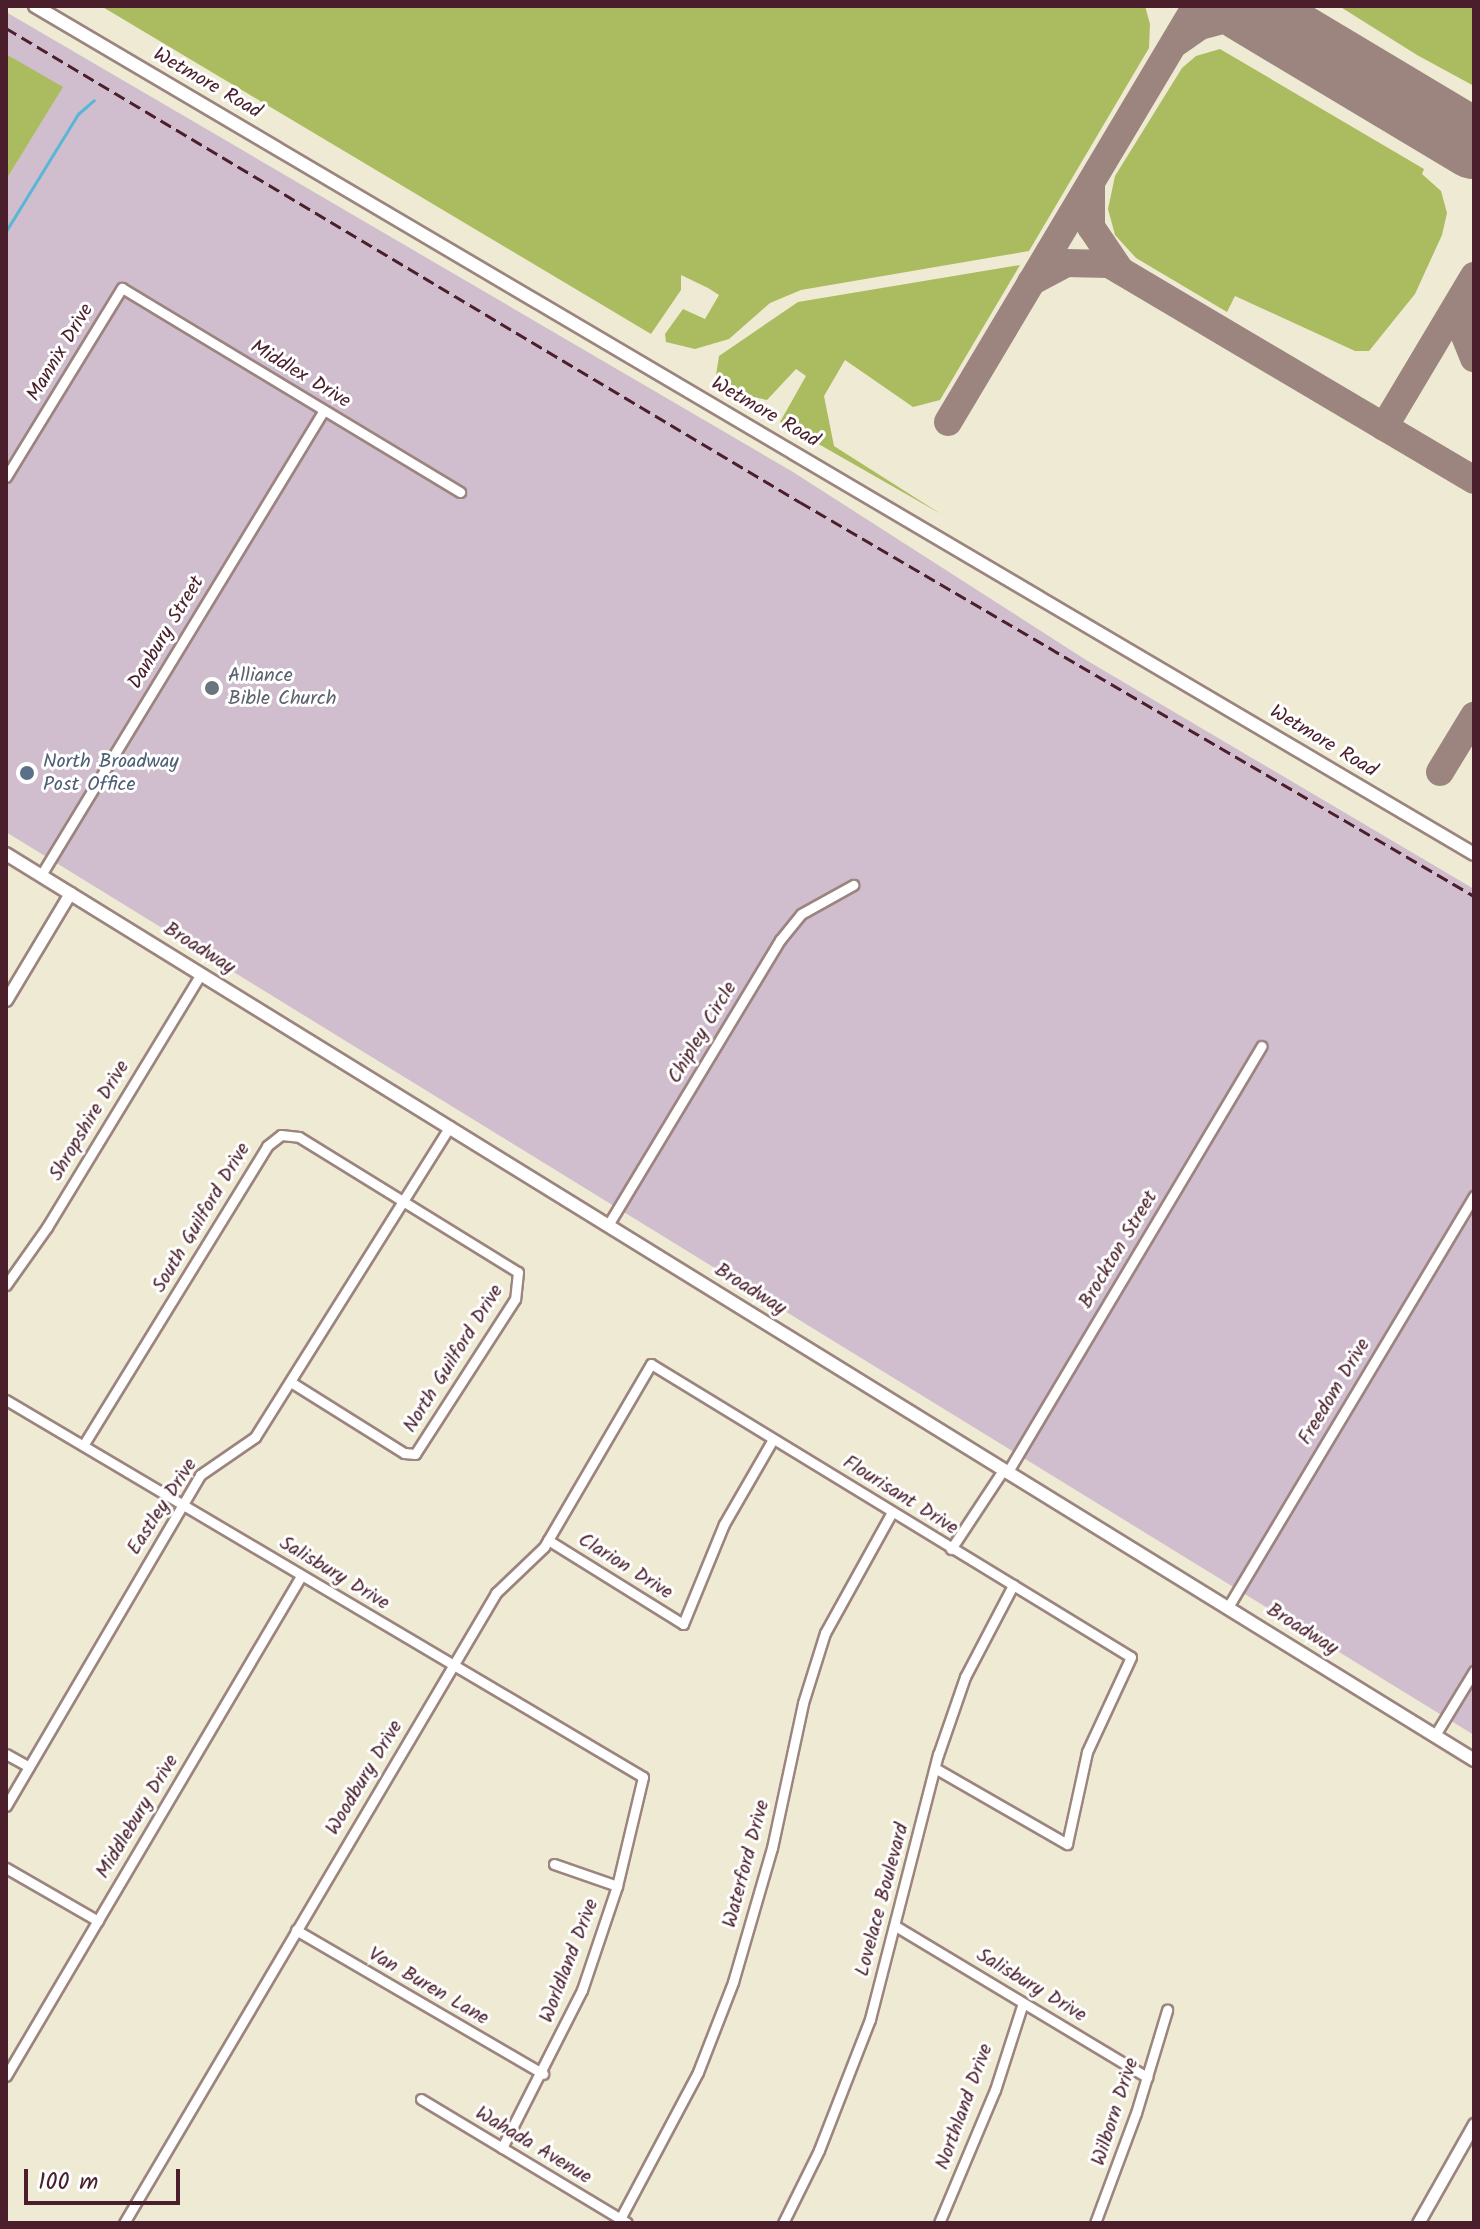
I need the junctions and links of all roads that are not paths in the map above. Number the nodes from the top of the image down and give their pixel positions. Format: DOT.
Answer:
graph roads {
  1 [pos="35,6"];
  2 [pos="122,288"];
  3 [pos="324,410"];
  4 [pos="6,477"];
  5 [pos="460,492"];
  6 [pos="6,854"];
  7 [pos="1474,854"];
  8 [pos="41,875"];
  9 [pos="853,885"];
  10 [pos="70,893"];
  11 [pos="201,974"];
  12 [pos="6,1000"];
  13 [pos="1262,1046"];
  14 [pos="450,1126"];
  15 [pos="1474,1196"];
  16 [pos="403,1203"];
  17 [pos="608,1225"];
  18 [pos="6,1285"];
  19 [pos="651,1364"];
  20 [pos="291,1382"];
  21 [pos="6,1400"];
  22 [pos="773,1439"];
  23 [pos="84,1444"];
  24 [pos="1005,1472"];
  25 [pos="184,1501"];
  26 [pos="892,1512"];
  27 [pos="548,1540"];
  28 [pos="951,1549"];
  29 [pos="301,1576"];
  30 [pos="1013,1585"];
  31 [pos="1228,1607"];
  32 [pos="452,1666"];
  33 [pos="1474,1671"];
  34 [pos="1435,1735"];
  35 [pos="6,1754"];
  36 [pos="1474,1760"];
  37 [pos="29,1767"];
  38 [pos="935,1768"];
  39 [pos="643,1777"];
  40 [pos="6,1806"];
  41 [pos="554,1864"];
  42 [pos="6,1868"];
  43 [pos="617,1886"];
  44 [pos="98,1921"];
  45 [pos="897,1927"];
  46 [pos="296,1930"];
  47 [pos="1023,2003"];
  48 [pos="1167,2010"];
  49 [pos="543,2074"];
  50 [pos="6,2076"];
  51 [pos="1147,2077"];
  52 [pos="421,2099"];
  53 [pos="1474,2124"];
  54 [pos="502,2148"];
  55 [pos="624,2221"];
  56 [pos="124,2223"];
  57 [pos="783,2223"];
  58 [pos="939,2223"];
  59 [pos="1095,2223"];
  60 [pos="1418,2223"];
  1 -- 7 [label="main road, Wetmore Road"];
  2 -- 3 [label="street, Middlex Drive"];
  2 -- 4 [label="street, Mannix Drive"];
  3 -- 5 [label="street, Middlex Drive"];
  3 -- 8 [label="street, Danbury Street"];
  6 -- 8 [label="main road, Broadway"];
  8 -- 10 [label="main road, Broadway"];
  9 -- 17 [label="street, Chipley Circle"];
  10 -- 11 [label="main road, Broadway"];
  10 -- 12 [label="street"];
  11 -- 14 [label="main road, Broadway"];
  11 -- 18 [label="street, Shropshire Drive"];
  13 -- 24 [label="street, Brockton Street"];
  14 -- 16 [label="street, Eastley Drive"];
  14 -- 17 [label="main road, Broadway"];
  15 -- 31 [label="street, Freedom Drive"];
  16 -- 20 [label="street, Eastley Drive"];
  16 -- 20 [label="street, North Guilford Drive"];
  16 -- 23 [label="street, South Guilford Drive"];
  17 -- 24 [label="main road, Broadway"];
  19 -- 22 [label="street, Flourisant Drive"];
  19 -- 27 [label="street, Woodbury Drive"];
  20 -- 25 [label="street, Eastley Drive"];
  21 -- 23 [label="street, Salisbury Drive"];
  22 -- 26 [label="street, Flourisant Drive"];
  22 -- 27 [label="street, Clarion Drive"];
  23 -- 25 [label="street, Salisbury Drive"];
  24 -- 28 [label="street, Brockton Street"];
  24 -- 31 [label="main road, Broadway"];
  25 -- 29 [label="street, Salisbury Drive"];
  25 -- 37 [label="street, Eastley Drive"];
  26 -- 28 [label="street, Flourisant Drive"];
  26 -- 55 [label="street, Waterford Drive"];
  27 -- 32 [label="street, Woodbury Drive"];
  28 -- 30 [label="street, Flourisant Drive"];
  29 -- 32 [label="street, Salisbury Drive"];
  29 -- 44 [label="street, Middlebury Drive"];
  30 -- 38 [label="street, Lovelace Boulevard"];
  30 -- 38 [label="street, Flourisant Drive"];
  31 -- 34 [label="main road, Broadway"];
  32 -- 39 [label="street, Salisbury Drive"];
  32 -- 46 [label="street, Woodbury Drive"];
  33 -- 34 [label="street"];
  34 -- 36 [label="main road, Broadway"];
  35 -- 37 [label="street"];
  37 -- 40 [label="street, Eastley Drive"];
  38 -- 45 [label="street, Lovelace Boulevard"];
  39 -- 43 [label="street, Worldland Drive"];
  41 -- 43 [label="street"];
  42 -- 44 [label="street"];
  43 -- 49 [label="street, Worldland Drive"];
  44 -- 50 [label="street, Middlebury Drive"];
  45 -- 47 [label="street, Salisbury Drive"];
  45 -- 57 [label="street, Lovelace Boulevard"];
  46 -- 49 [label="street, Van Buren Lane"];
  46 -- 56 [label="street, Woodbury Drive"];
  47 -- 51 [label="street, Salisbury Drive"];
  47 -- 58 [label="street, Northland Drive"];
  48 -- 51 [label="street, Wilborn Drive"];
  49 -- 54 [label="street, Worldland Drive"];
  51 -- 59 [label="street, Wilborn Drive"];
  52 -- 54 [label="street, Wahada Avenue"];
  53 -- 60 [label="street"];
  54 -- 55 [label="street, Wahada Avenue"];
}
